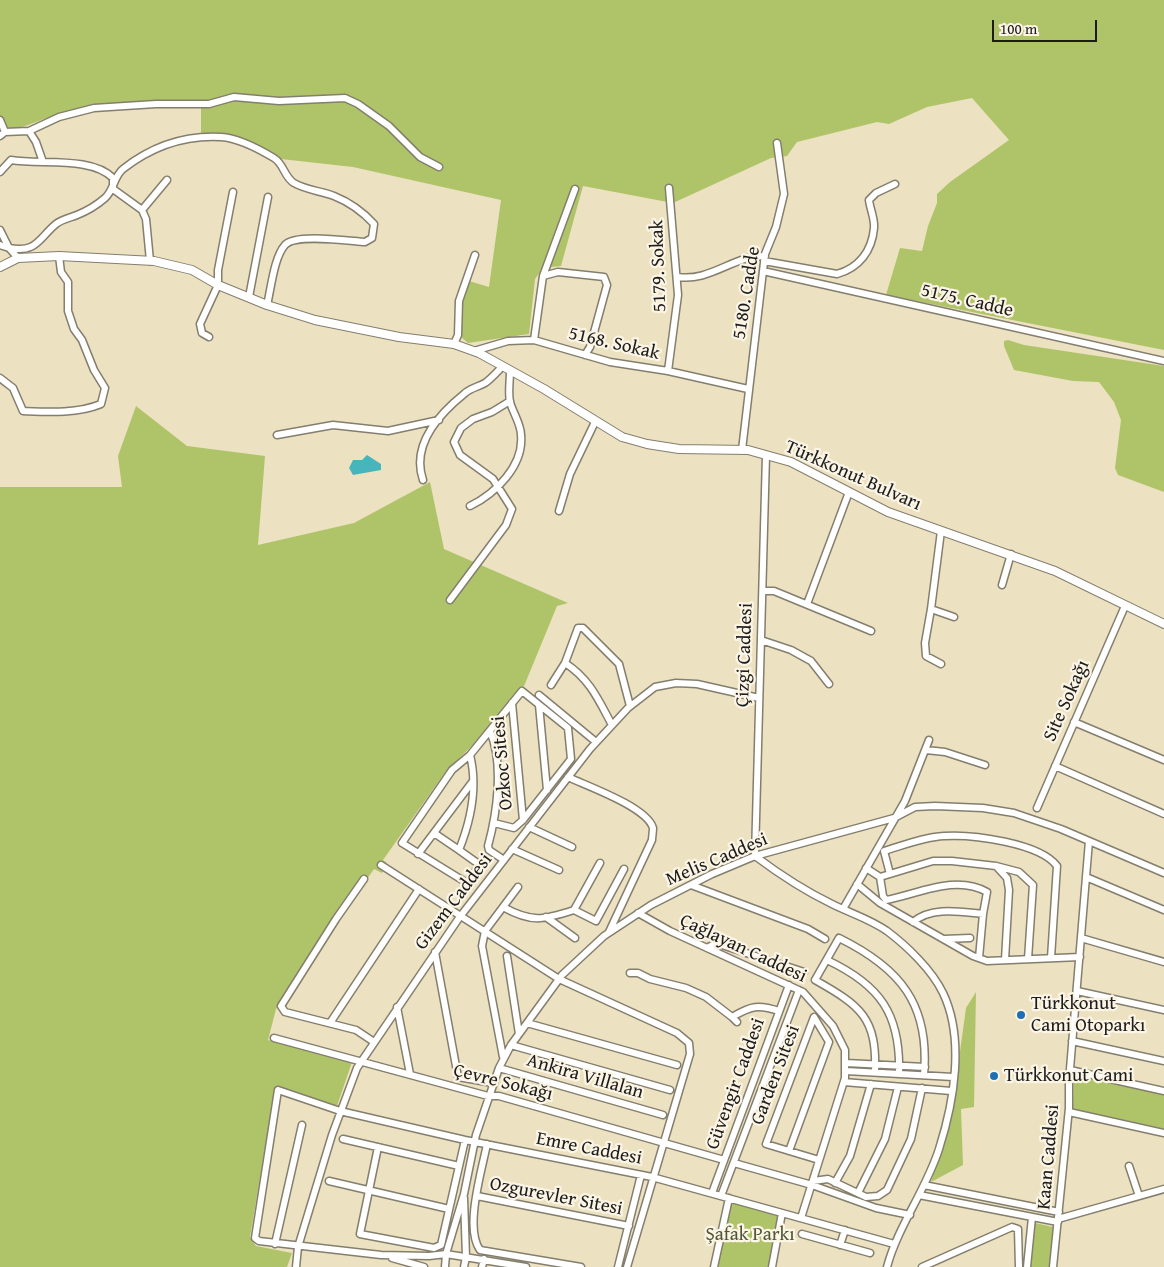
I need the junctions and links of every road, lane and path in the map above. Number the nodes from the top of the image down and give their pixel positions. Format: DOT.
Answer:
graph roads {
  1 [pos="0,120"];
  2 [pos="29,131"];
  3 [pos="2,134"];
  4 [pos="777,143"];
  5 [pos="43,162"];
  6 [pos="439,167"];
  7 [pos="0,172"];
  8 [pos="167,180"];
  9 [pos="895,184"];
  10 [pos="669,188"];
  11 [pos="113,189"];
  12 [pos="575,189"];
  13 [pos="233,192"];
  14 [pos="268,197"];
  15 [pos="142,210"];
  16 [pos="0,230"];
  17 [pos="0,245"];
  18 [pos="10,248"];
  19 [pos="475,255"];
  20 [pos="59,256"];
  21 [pos="18,258"];
  22 [pos="765,259"];
  23 [pos="150,261"];
  24 [pos="0,267"];
  25 [pos="763,271"];
  26 [pos="543,276"];
  27 [pos="678,277"];
  28 [pos="218,285"];
  29 [pos="249,297"];
  30 [pos="267,305"];
  31 [pos="209,337"];
  32 [pos="534,340"];
  33 [pos="454,344"];
  34 [pos="474,351"];
  35 [pos="585,355"];
  36 [pos="1164,361"];
  37 [pos="506,369"];
  38 [pos="668,371"];
  39 [pos="0,378"];
  40 [pos="748,389"];
  41 [pos="510,401"];
  42 [pos="439,420"];
  43 [pos="595,422"];
  44 [pos="277,435"];
  45 [pos="742,450"];
  46 [pos="766,455"];
  47 [pos="423,480"];
  48 [pos="499,487"];
  49 [pos="849,492"];
  50 [pos="470,506"];
  51 [pos="559,511"];
  52 [pos="941,531"];
  53 [pos="1011,554"];
  54 [pos="1002,585"];
  55 [pos="763,591"];
  56 [pos="450,600"];
  57 [pos="807,604"];
  58 [pos="1125,606"];
  59 [pos="932,609"];
  60 [pos="954,617"];
  61 [pos="1164,624"];
  62 [pos="871,631"];
  63 [pos="761,640"];
  64 [pos="566,663"];
  65 [pos="941,664"];
  66 [pos="829,684"];
  67 [pos="552,685"];
  68 [pos="539,695"];
  69 [pos="759,698"];
  70 [pos="512,704"];
  71 [pos="539,705"];
  72 [pos="630,706"];
  73 [pos="1074,722"];
  74 [pos="612,725"];
  75 [pos="490,731"];
  76 [pos="929,740"];
  77 [pos="596,742"];
  78 [pos="926,750"];
  79 [pos="470,755"];
  80 [pos="1164,760"];
  81 [pos="985,765"];
  82 [pos="1054,766"];
  83 [pos="568,777"];
  84 [pos="473,781"];
  85 [pos="547,790"];
  86 [pos="1036,808"];
  87 [pos="1164,814"];
  88 [pos="894,818"];
  89 [pos="523,820"];
  90 [pos="494,823"];
  91 [pos="529,827"];
  92 [pos="434,833"];
  93 [pos="1089,841"];
  94 [pos="572,847"];
  95 [pos="512,849"];
  96 [pos="459,850"];
  97 [pos="418,854"];
  98 [pos="755,856"];
  99 [pos="504,860"];
  100 [pos="600,862"];
  101 [pos="381,865"];
  102 [pos="996,866"];
  103 [pos="866,868"];
  104 [pos="624,869"];
  105 [pos="559,870"];
  106 [pos="1164,873"];
  107 [pos="890,874"];
  108 [pos="880,877"];
  109 [pos="1086,877"];
  110 [pos="364,879"];
  111 [pos="691,884"];
  112 [pos="857,884"];
  113 [pos="518,887"];
  114 [pos="419,889"];
  115 [pos="503,907"];
  116 [pos="843,909"];
  117 [pos="574,910"];
  118 [pos="1164,910"];
  119 [pos="638,913"];
  120 [pos="983,914"];
  121 [pos="461,916"];
  122 [pos="546,917"];
  123 [pos="913,922"];
  124 [pos="485,931"];
  125 [pos="608,934"];
  126 [pos="575,938"];
  127 [pos="970,938"];
  128 [pos="1081,938"];
  129 [pos="824,939"];
  130 [pos="943,939"];
  131 [pos="707,948"];
  132 [pos="435,952"];
  133 [pos="506,956"];
  134 [pos="1080,957"];
  135 [pos="978,958"];
  136 [pos="1051,958"];
  137 [pos="1028,959"];
  138 [pos="827,960"];
  139 [pos="1005,960"];
  140 [pos="1164,962"];
  141 [pos="804,972"];
  142 [pos="630,973"];
  143 [pos="559,979"];
  144 [pos="789,985"];
  145 [pos="800,990"];
  146 [pos="1077,991"];
  147 [pos="397,1008"];
  148 [pos="1164,1010"];
  149 [pos="779,1011"];
  150 [pos="732,1017"];
  151 [pos="737,1022"];
  152 [pos="330,1023"];
  153 [pos="527,1023"];
  154 [pos="519,1034"];
  155 [pos="274,1038"];
  156 [pos="1072,1041"];
  157 [pos="374,1042"];
  158 [pos="510,1045"];
  159 [pos="503,1057"];
  160 [pos="362,1060"];
  161 [pos="1164,1061"];
  162 [pos="846,1063"];
  163 [pos="875,1063"];
  164 [pos="678,1065"];
  165 [pos="899,1066"];
  166 [pos="925,1067"];
  167 [pos="499,1068"];
  168 [pos="1070,1070"];
  169 [pos="846,1071"];
  170 [pos="875,1072"];
  171 [pos="410,1074"];
  172 [pos="899,1074"];
  173 [pos="924,1075"];
  174 [pos="953,1077"];
  175 [pos="844,1082"];
  176 [pos="493,1083"];
  177 [pos="871,1084"];
  178 [pos="898,1086"];
  179 [pos="922,1088"];
  180 [pos="670,1090"];
  181 [pos="951,1091"];
  182 [pos="1164,1091"];
  183 [pos="488,1096"];
  184 [pos="340,1111"];
  185 [pos="1069,1112"];
  186 [pos="663,1115"];
  187 [pos="302,1125"];
  188 [pos="1164,1133"];
  189 [pos="343,1139"];
  190 [pos="465,1140"];
  191 [pos="663,1141"];
  192 [pos="474,1142"];
  193 [pos="487,1144"];
  194 [pos="378,1148"];
  195 [pos="789,1151"];
  196 [pos="724,1160"];
  197 [pos="820,1160"];
  198 [pos="734,1162"];
  199 [pos="459,1166"];
  200 [pos="1129,1166"];
  201 [pos="641,1175"];
  202 [pos="652,1177"];
  203 [pos="329,1181"];
  204 [pos="835,1182"];
  205 [pos="812,1183"];
  206 [pos="924,1186"];
  207 [pos="1164,1189"];
  208 [pos="369,1190"];
  209 [pos="712,1193"];
  210 [pos="858,1193"];
  211 [pos="464,1194"];
  212 [pos="919,1195"];
  213 [pos="477,1196"];
  214 [pos="721,1196"];
  215 [pos="1139,1196"];
  216 [pos="729,1198"];
  217 [pos="449,1209"];
  218 [pos="782,1213"];
  219 [pos="910,1215"];
  220 [pos="1032,1217"];
  221 [pos="802,1218"];
  222 [pos="1058,1218"];
  223 [pos="629,1226"];
  224 [pos="845,1230"];
  225 [pos="802,1234"];
  226 [pos="275,1244"];
  227 [pos="894,1244"];
  228 [pos="840,1245"];
  229 [pos="298,1248"];
  230 [pos="870,1253"];
  231 [pos="446,1254"];
  232 [pos="382,1256"];
  233 [pos="466,1257"];
  234 [pos="484,1259"];
  235 [pos="296,1267"];
  236 [pos="424,1267"];
  237 [pos="445,1267"];
  238 [pos="464,1267"];
  239 [pos="482,1267"];
  240 [pos="526,1267"];
  241 [pos="581,1267"];
  242 [pos="618,1267"];
  243 [pos="627,1267"];
  244 [pos="714,1267"];
  245 [pos="772,1267"];
  246 [pos="887,1267"];
  247 [pos="922,1267"];
  248 [pos="1019,1267"];
  249 [pos="1027,1267"];
  250 [pos="1053,1267"];
  1 -- 3 [label="street"];
  2 -- 3 [label="street"];
  2 -- 5 [label="street"];
  2 -- 6 [label="street"];
  4 -- 22 [label="street, 5180. Cadde"];
  5 -- 7 [label="street"];
  5 -- 11 [label="street"];
  8 -- 15 [label="street"];
  9 -- 22 [label="street"];
  10 -- 27 [label="street, 5179. Sokak"];
  11 -- 15 [label="street"];
  11 -- 18 [label="street"];
  11 -- 30 [label="street"];
  12 -- 26 [label="street"];
  13 -- 28 [label="street"];
  14 -- 29 [label="street"];
  15 -- 23 [label="street"];
  16 -- 18 [label="street"];
  17 -- 18 [label="street"];
  18 -- 21 [label="street"];
  19 -- 33 [label="street"];
  20 -- 21 [label="street, Türkkonut Bulvarı"];
  20 -- 23 [label="street, Türkkonut Bulvarı"];
  20 -- 39 [label="street"];
  21 -- 24 [label="street"];
  22 -- 25 [label="street, 5180. Cadde"];
  22 -- 27 [label="street"];
  23 -- 28 [label="street, Türkkonut Bulvarı"];
  25 -- 36 [label="street, 5175. Cadde"];
  25 -- 40 [label="street, 5180. Cadde"];
  26 -- 32 [label="street"];
  26 -- 35 [label="street"];
  27 -- 38 [label="street, 5179. Sokak"];
  28 -- 29 [label="street, Türkkonut Bulvarı"];
  28 -- 31 [label="street"];
  29 -- 30 [label="street, Türkkonut Bulvarı"];
  30 -- 33 [label="street, Türkkonut Bulvarı"];
  32 -- 34 [label="street, 5168. Sokak"];
  32 -- 35 [label="street, 5168. Sokak"];
  33 -- 34 [label="street, Türkkonut Bulvarı"];
  34 -- 37 [label="street, Türkkonut Bulvarı"];
  35 -- 38 [label="street, 5168. Sokak"];
  37 -- 41 [label="street"];
  37 -- 42 [label="street"];
  37 -- 43 [label="street, Türkkonut Bulvarı"];
  38 -- 40 [label="street, 5168. Sokak"];
  40 -- 45 [label="street, 5180. Cadde"];
  41 -- 48 [label="street"];
  41 -- 48 [label="street"];
  42 -- 44 [label="street"];
  42 -- 47 [label="street"];
  43 -- 45 [label="street, Türkkonut Bulvarı"];
  43 -- 51 [label="street"];
  45 -- 46 [label="street, Türkkonut Bulvarı"];
  46 -- 49 [label="street, Türkkonut Bulvarı"];
  46 -- 55 [label="street, Çizgi Caddesi"];
  48 -- 50 [label="street"];
  48 -- 56 [label="street"];
  49 -- 52 [label="street, Türkkonut Bulvarı"];
  49 -- 57 [label="street"];
  52 -- 53 [label="street, Türkkonut Bulvarı"];
  52 -- 59 [label="street"];
  53 -- 54 [label="street"];
  53 -- 58 [label="street, Türkkonut Bulvarı"];
  55 -- 57 [label="street"];
  55 -- 63 [label="street, Çizgi Caddesi"];
  57 -- 62 [label="street"];
  58 -- 61 [label="street, Türkkonut Bulvarı"];
  58 -- 73 [label="street, Site Sokağı"];
  59 -- 60 [label="street"];
  59 -- 65 [label="street"];
  63 -- 66 [label="street"];
  63 -- 69 [label="street, Çizgi Caddesi"];
  64 -- 67 [label="street"];
  64 -- 72 [label="street"];
  64 -- 74 [label="street"];
  68 -- 77 [label="street"];
  69 -- 72 [label="street, Gizem Caddesi"];
  69 -- 98 [label="street, Çizgi Caddesi"];
  70 -- 71 [label="street, Ozkoc Sitesi"];
  70 -- 75 [label="street, Ozkoc Sitesi"];
  70 -- 89 [label="street, Ozkoc Sitesi"];
  71 -- 85 [label="street"];
  71 -- 85 [label="street, Ozkoc Sitesi"];
  72 -- 74 [label="street, Gizem Caddesi"];
  73 -- 80 [label="street"];
  73 -- 82 [label="street, Site Sokağı"];
  74 -- 77 [label="street, Gizem Caddesi"];
  75 -- 79 [label="street, Ozkoc Sitesi"];
  75 -- 90 [label="street, Ozkoc Sitesi"];
  76 -- 78 [label="street"];
  77 -- 83 [label="street, Gizem Caddesi"];
  78 -- 81 [label="street"];
  78 -- 88 [label="street"];
  79 -- 84 [label="street, Ozkoc Sitesi"];
  79 -- 97 [label="street, Ozkoc Sitesi"];
  82 -- 86 [label="street, Site Sokağı"];
  82 -- 87 [label="street"];
  83 -- 91 [label="street, Gizem Caddesi"];
  83 -- 125 [label="street"];
  84 -- 92 [label="street, Ozkoc Sitesi"];
  84 -- 96 [label="street, Ozkoc Sitesi"];
  85 -- 89 [label="street, Ozkoc Sitesi"];
  88 -- 93 [label="street, Melis Caddesi"];
  88 -- 98 [label="street, Melis Caddesi"];
  88 -- 103 [label="street"];
  89 -- 90 [label="street, Ozkoc Sitesi"];
  90 -- 99 [label="street"];
  91 -- 94 [label="street"];
  91 -- 95 [label="street, Gizem Caddesi"];
  92 -- 96 [label="street"];
  92 -- 97 [label="street, Ozkoc Sitesi"];
  93 -- 106 [label="street, Melis Caddesi"];
  93 -- 109 [label="street, Kaan Caddesi"];
  95 -- 99 [label="street, Gizem Caddesi"];
  95 -- 105 [label="street"];
  96 -- 97 [label="street, Ozkoc Sitesi"];
  98 -- 111 [label="street, Melis Caddesi"];
  98 -- 116 [label="street"];
  99 -- 121 [label="street, Gizem Caddesi"];
  100 -- 117 [label="street"];
  101 -- 114 [label="street"];
  102 -- 107 [label="street"];
  102 -- 137 [label="street"];
  102 -- 139 [label="street"];
  103 -- 108 [label="street"];
  103 -- 112 [label="street"];
  104 -- 117 [label="street"];
  107 -- 108 [label="street"];
  107 -- 136 [label="street"];
  108 -- 120 [label="street"];
  109 -- 118 [label="street"];
  109 -- 128 [label="street, Kaan Caddesi"];
  110 -- 152 [label="street"];
  111 -- 119 [label="street, Melis Caddesi"];
  111 -- 129 [label="street"];
  112 -- 116 [label="street"];
  112 -- 123 [label="street"];
  113 -- 115 [label="street"];
  114 -- 121 [label="street"];
  114 -- 152 [label="street"];
  115 -- 122 [label="street"];
  115 -- 124 [label="street"];
  116 -- 174 [label="street"];
  117 -- 122 [label="street"];
  119 -- 125 [label="street, Melis Caddesi"];
  119 -- 131 [label="street, Çağlayan Caddesi"];
  120 -- 123 [label="street"];
  120 -- 135 [label="street"];
  121 -- 124 [label="street"];
  121 -- 132 [label="street, Gizem Caddesi"];
  122 -- 126 [label="street"];
  123 -- 130 [label="street"];
  124 -- 143 [label="street"];
  124 -- 159 [label="street"];
  125 -- 143 [label="street, Melis Caddesi"];
  127 -- 130 [label="street"];
  128 -- 134 [label="street, Kaan Caddesi"];
  128 -- 140 [label="street"];
  130 -- 135 [label="street"];
  131 -- 141 [label="street"];
  131 -- 144 [label="street, Çağlayan Caddesi"];
  132 -- 147 [label="street, Gizem Caddesi"];
  132 -- 176 [label="street"];
  133 -- 154 [label="street"];
  134 -- 136 [label="street"];
  134 -- 146 [label="street, Kaan Caddesi"];
  135 -- 139 [label="street"];
  136 -- 137 [label="street"];
  137 -- 139 [label="street"];
  138 -- 163 [label="street"];
  138 -- 165 [label="street"];
  138 -- 166 [label="street"];
  142 -- 150 [label="street"];
  143 -- 153 [label="street, Melis Caddesi"];
  143 -- 191 [label="street"];
  144 -- 145 [label="street, Çağlayan Caddesi"];
  144 -- 149 [label="street, Güvengir Caddesi"];
  145 -- 162 [label="street, Çağlayan Caddesi"];
  145 -- 198 [label="street, Güvengir Caddesi"];
  146 -- 148 [label="street"];
  146 -- 156 [label="street, Kaan Caddesi"];
  147 -- 157 [label="street, Gizem Caddesi"];
  147 -- 171 [label="street"];
  149 -- 150 [label="street"];
  149 -- 196 [label="street, Güvengir Caddesi"];
  150 -- 151 [label="street"];
  152 -- 157 [label="street"];
  153 -- 154 [label="street, Melis Caddesi"];
  153 -- 164 [label="street, Ankira Villalan"];
  154 -- 158 [label="street, Melis Caddesi"];
  155 -- 160 [label="street, Çevre Sokağı"];
  156 -- 161 [label="street"];
  156 -- 168 [label="street, Kaan Caddesi"];
  157 -- 160 [label="street, Gizem Caddesi"];
  158 -- 159 [label="street, Melis Caddesi"];
  158 -- 180 [label="street, Ankira Villalan"];
  159 -- 167 [label="street, Melis Caddesi"];
  160 -- 171 [label="street, Çevre Sokağı"];
  160 -- 184 [label="street, Gizem Caddesi"];
  162 -- 163 [label="street"];
  162 -- 169 [label="street, Çağlayan Caddesi"];
  163 -- 165 [label="street"];
  163 -- 170 [label="street"];
  165 -- 166 [label="street"];
  165 -- 172 [label="street"];
  166 -- 173 [label="street"];
  167 -- 176 [label="street, Melis Caddesi"];
  167 -- 186 [label="street, Ankira Villalan"];
  168 -- 182 [label="street"];
  168 -- 185 [label="street, Kaan Caddesi"];
  169 -- 170 [label="street"];
  169 -- 175 [label="street, Çağlayan Caddesi"];
  170 -- 172 [label="street"];
  171 -- 183 [label="street, Çevre Sokağı"];
  172 -- 173 [label="street"];
  173 -- 174 [label="street"];
  174 -- 181 [label="street"];
  175 -- 177 [label="street"];
  175 -- 197 [label="street, Çağlayan Caddesi"];
  176 -- 183 [label="street, Melis Caddesi"];
  177 -- 178 [label="street"];
  177 -- 204 [label="street"];
  178 -- 179 [label="street"];
  178 -- 210 [label="street"];
  179 -- 181 [label="street"];
  179 -- 210 [label="street"];
  181 -- 206 [label="street"];
  183 -- 191 [label="street, Çevre Sokağı"];
  183 -- 192 [label="street, Melis Caddesi"];
  184 -- 190 [label="street, Emre Caddesi"];
  184 -- 226 [label="street, Emre Caddesi"];
  184 -- 229 [label="street, Gizem Caddesi"];
  185 -- 188 [label="street"];
  185 -- 222 [label="street, Kaan Caddesi"];
  187 -- 226 [label="street"];
  189 -- 194 [label="street"];
  190 -- 192 [label="street, Emre Caddesi"];
  190 -- 199 [label="street"];
  191 -- 196 [label="street, Çevre Sokağı"];
  191 -- 202 [label="street"];
  192 -- 193 [label="street, Emre Caddesi"];
  192 -- 211 [label="street, Melis Caddesi"];
  193 -- 201 [label="street, Emre Caddesi"];
  193 -- 213 [label="street, Ozgurevler Sitesi"];
  194 -- 199 [label="street"];
  194 -- 208 [label="street"];
  195 -- 195 [label="street, Garden Sitesi"];
  195 -- 197 [label="street, Garden Sitesi"];
  196 -- 209 [label="street, Güvengir Caddesi"];
  197 -- 205 [label="street, Çağlayan Caddesi"];
  198 -- 205 [label="street"];
  198 -- 214 [label="street, Güvengir Caddesi"];
  199 -- 217 [label="street"];
  200 -- 215 [label="street"];
  201 -- 202 [label="street, Emre Caddesi"];
  201 -- 223 [label="street, Ozgurevler Sitesi"];
  202 -- 209 [label="street, Emre Caddesi"];
  202 -- 243 [label="street"];
  203 -- 208 [label="street"];
  204 -- 205 [label="street"];
  204 -- 210 [label="street"];
  205 -- 219 [label="street"];
  205 -- 221 [label="street, Çağlayan Caddesi"];
  206 -- 212 [label="street"];
  206 -- 222 [label="street"];
  207 -- 215 [label="street"];
  208 -- 217 [label="street"];
  208 -- 217 [label="street"];
  209 -- 214 [label="street, Emre Caddesi"];
  211 -- 231 [label="street, Melis Caddesi"];
  211 -- 233 [label="street, Melis Caddesi"];
  212 -- 219 [label="street"];
  212 -- 220 [label="street"];
  213 -- 223 [label="street, Ozgurevler Sitesi"];
  213 -- 241 [label="street, Ozgurevler Sitesi"];
  214 -- 216 [label="street, Emre Caddesi"];
  215 -- 222 [label="street"];
  216 -- 218 [label="street, Emre Caddesi"];
  216 -- 244 [label="street"];
  218 -- 221 [label="street, Emre Caddesi"];
  218 -- 245 [label="street"];
  219 -- 227 [label="street"];
  220 -- 222 [label="street"];
  220 -- 249 [label="street"];
  221 -- 224 [label="street, Emre Caddesi"];
  222 -- 250 [label="street, Kaan Caddesi"];
  223 -- 242 [label="street, Ozgurevler Sitesi"];
  224 -- 227 [label="street, Emre Caddesi"];
  224 -- 228 [label="street"];
  225 -- 228 [label="street"];
  226 -- 229 [label="street"];
  227 -- 246 [label="street"];
  228 -- 230 [label="street"];
  229 -- 232 [label="street"];
  229 -- 235 [label="street, Gizem Caddesi"];
  231 -- 232 [label="street"];
  231 -- 233 [label="street"];
  231 -- 237 [label="street, Melis Caddesi"];
  232 -- 236 [label="street"];
  233 -- 234 [label="street"];
  233 -- 238 [label="street, Melis Caddesi"];
  234 -- 239 [label="street"];
  234 -- 240 [label="street"];
  247 -- 248 [label="street"];
}
